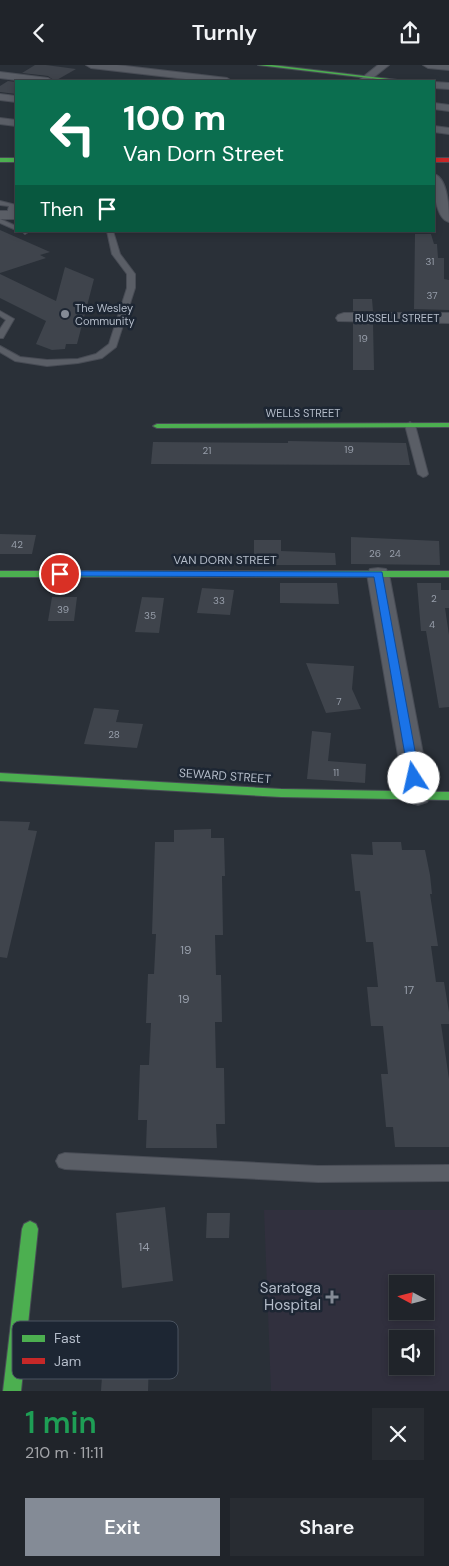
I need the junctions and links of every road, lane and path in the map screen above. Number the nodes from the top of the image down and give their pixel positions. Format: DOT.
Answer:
graph roads {
  1 [pos="90,65"];
  2 [pos="260,65"];
  3 [pos="384,65"];
  4 [pos="428,65"];
  5 [pos="449,67"];
  6 [pos="206,69"];
  7 [pos="0,75"];
  8 [pos="188,79"];
  9 [pos="366,79"];
  10 [pos="40,80"];
  11 [pos="208,80"];
  12 [pos="385,80"];
  13 [pos="435,85"];
  14 [pos="449,86"];
  15 [pos="0,97"];
  16 [pos="15,99"];
  17 [pos="435,106"];
  18 [pos="449,108"];
  19 [pos="0,121"];
  20 [pos="15,123"];
  21 [pos="435,129"];
  22 [pos="449,131"];
  23 [pos="0,160"];
  24 [pos="15,160"];
  25 [pos="435,160"];
  26 [pos="449,160"];
  27 [pos="435,181"];
  28 [pos="0,203"];
  29 [pos="435,216"];
  30 [pos="449,216"];
  31 [pos="5,217"];
  32 [pos="15,227"];
  33 [pos="110,232"];
  34 [pos="0,313"];
  35 [pos="344,318"];
  36 [pos="449,318"];
  37 [pos="0,336"];
  38 [pos="0,348"];
  39 [pos="410,425"];
  40 [pos="449,425"];
  41 [pos="157,427"];
  42 [pos="423,474"];
  43 [pos="0,574"];
  44 [pos="449,574"];
  45 [pos="378,575"];
  46 [pos="0,777"];
  47 [pos="449,796"];
  48 [pos="418,797"];
  49 [pos="65,1161"];
  50 [pos="449,1173"];
  51 [pos="30,1229"];
  52 [pos="20,1321"];
  1 -- 8 [label="street"];
  2 -- 9 [label="street"];
  3 -- 9 [label="street"];
  4 -- 5 [label="street"];
  6 -- 8 [label="street"];
  7 -- 10 [label="street"];
  8 -- 11 [label="street"];
  9 -- 12 [label="street"];
  13 -- 14 [label="street"];
  15 -- 16 [label="street"];
  17 -- 18 [label="street"];
  19 -- 20 [label="street"];
  21 -- 22 [label="street"];
  23 -- 24 [label="street"];
  25 -- 26 [label="street"];
  27 -- 30 [label="street"];
  28 -- 31 [label="lane"];
  29 -- 30 [label="street"];
  31 -- 32 [label="lane"];
  33 -- 38 [label="lane"];
  34 -- 37 [label="lane"];
  35 -- 36 [label="street, RUSSELL STREET"];
  39 -- 40 [label="street, WELLS STREET"];
  39 -- 41 [label="street, WELLS STREET"];
  39 -- 42 [label="lane"];
  43 -- 45 [label="street, VAN DORN STREET"];
  44 -- 45 [label="street, VAN DORN STREET"];
  45 -- 48 [label="street"];
  46 -- 48 [label="street, SEWARD STREET"];
  47 -- 48 [label="street, SEWARD STREET"];
  49 -- 50 [label="lane"];
  51 -- 52 [label="street"];
}
